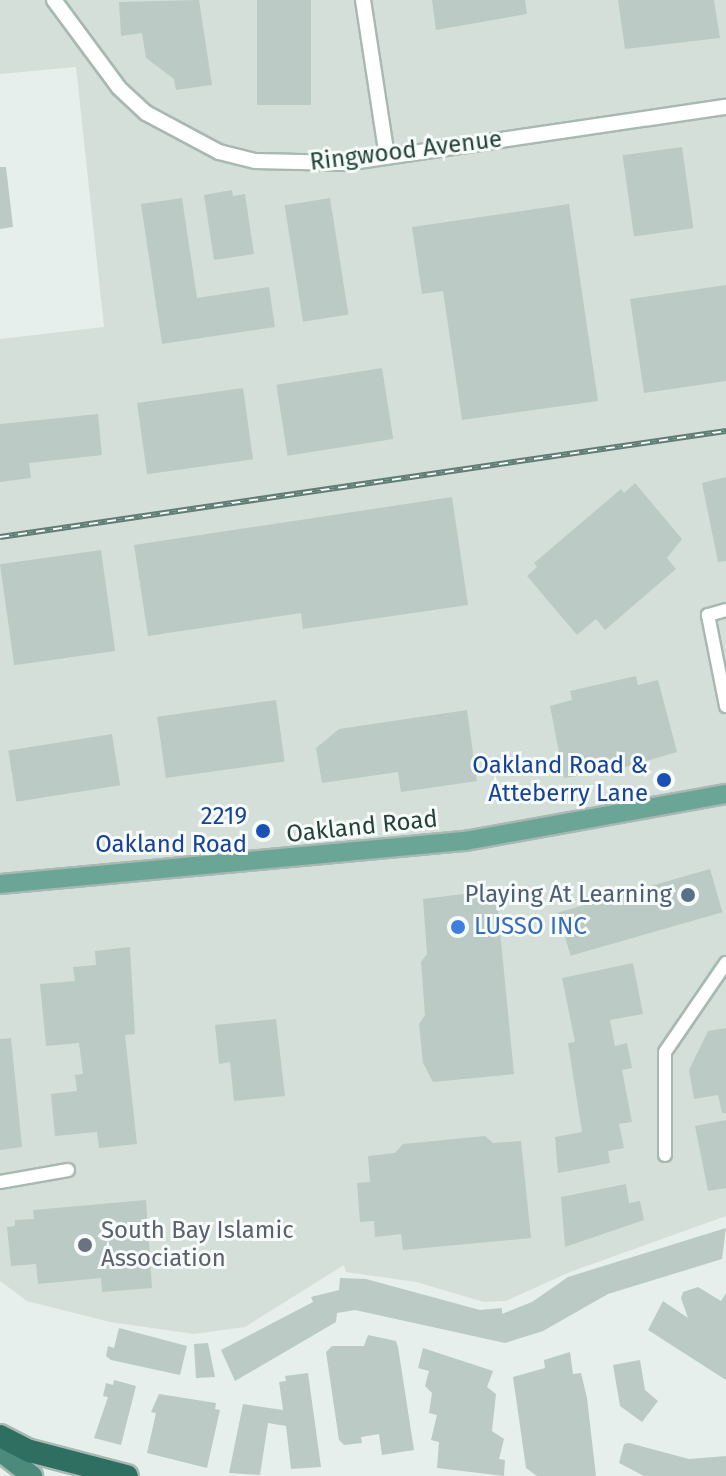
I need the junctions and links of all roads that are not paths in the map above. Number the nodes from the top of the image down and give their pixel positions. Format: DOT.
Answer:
graph roads {
  1 [pos="54,0"];
  2 [pos="363,0"];
  3 [pos="726,107"];
  4 [pos="387,156"];
  5 [pos="726,610"];
  6 [pos="726,706"];
  7 [pos="726,794"];
  8 [pos="0,884"];
  9 [pos="724,969"];
  10 [pos="665,1155"];
  11 [pos="68,1170"];
  12 [pos="0,1182"];
  13 [pos="0,1436"];
  14 [pos="0,1451"];
  15 [pos="32,1476"];
  16 [pos="127,1476"];
  1 -- 4 [label="street, Ringwood Avenue"];
  2 -- 4 [label="street"];
  3 -- 4 [label="street, Ringwood Avenue"];
  5 -- 6 [label="street"];
  7 -- 8 [label="main road, Oakland Road"];
  9 -- 10 [label="street"];
  11 -- 12 [label="street"];
  13 -- 16 [label="highway"];
  14 -- 15 [label="highway"];
}
